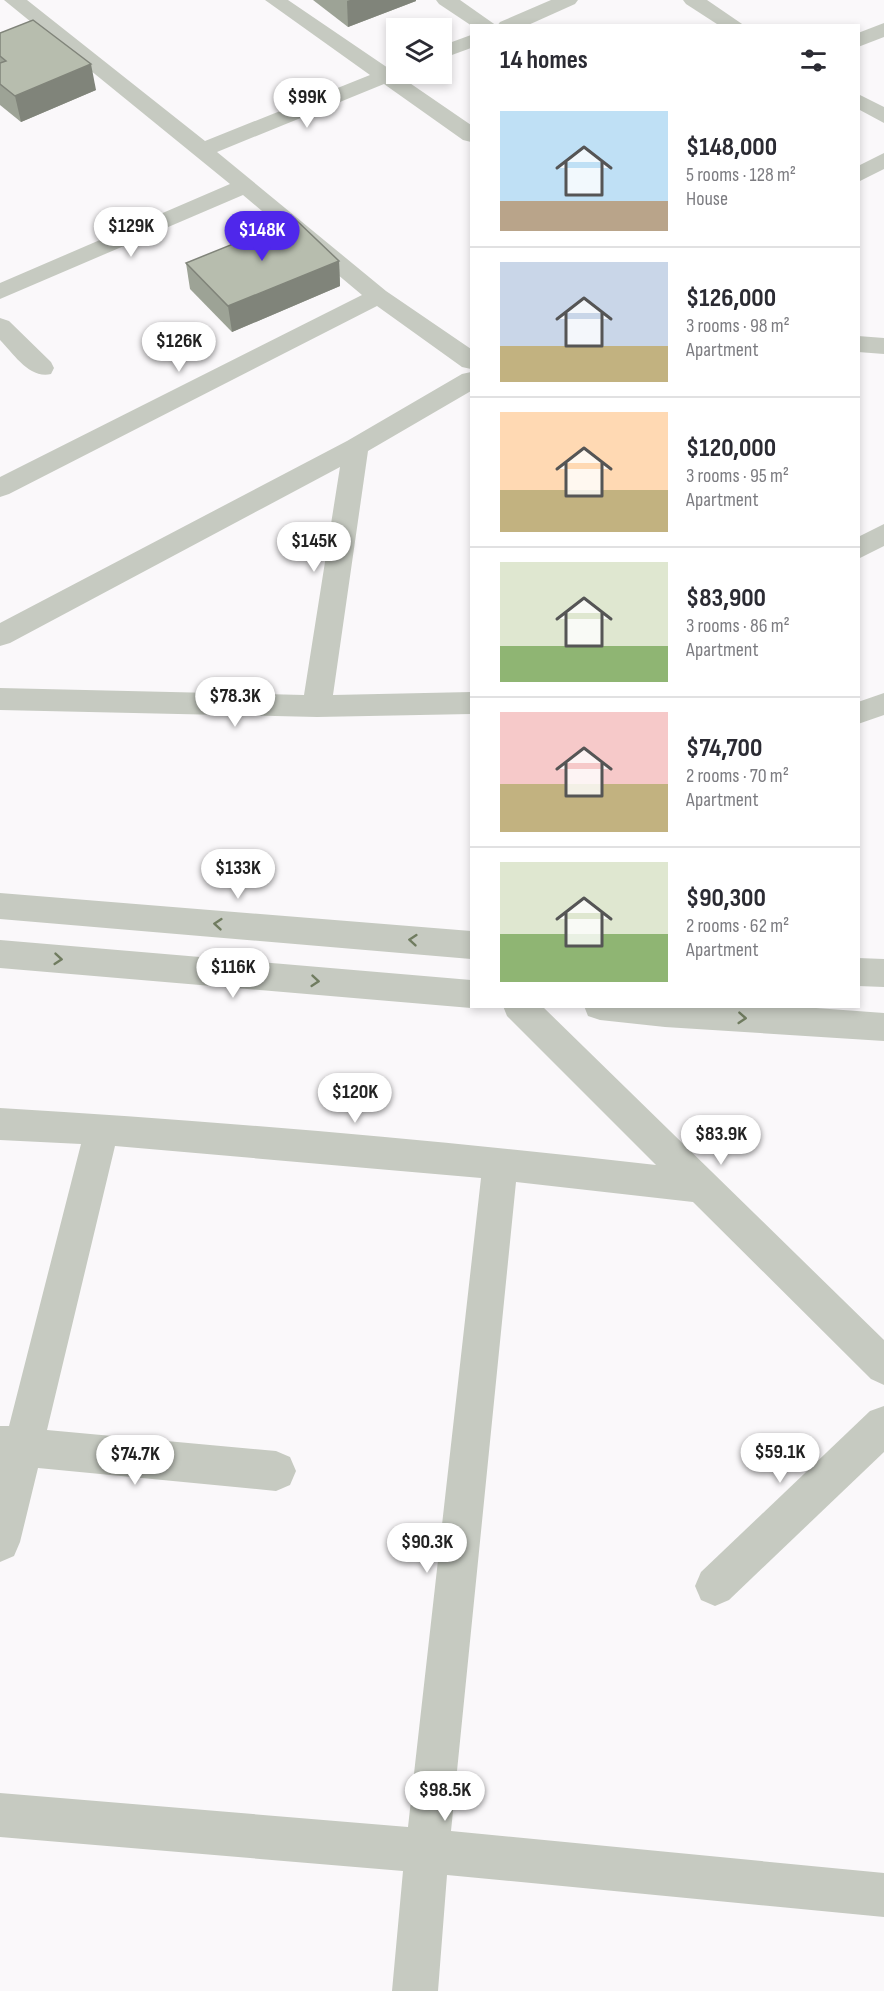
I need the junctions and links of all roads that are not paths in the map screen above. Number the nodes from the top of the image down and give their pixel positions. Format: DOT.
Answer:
graph roads {
  1 [pos="275,0"];
  2 [pos="446,0"];
  3 [pos="568,0"];
  4 [pos="693,0"];
  5 [pos="17,10"];
  6 [pos="484,24"];
  7 [pos="512,24"];
  8 [pos="732,24"];
  9 [pos="884,28"];
  10 [pos="860,40"];
  11 [pos="470,41"];
  12 [pos="452,49"];
  13 [pos="386,71"];
  14 [pos="386,76"];
  15 [pos="403,84"];
  16 [pos="860,101"];
  17 [pos="884,116"];
  18 [pos="470,134"];
  19 [pos="202,150"];
  20 [pos="884,160"];
  21 [pos="860,174"];
  22 [pos="245,186"];
  23 [pos="0,292"];
  24 [pos="378,296"];
  25 [pos="0,326"];
  26 [pos="860,344"];
  27 [pos="884,346"];
  28 [pos="470,360"];
  29 [pos="42,368"];
  30 [pos="470,381"];
  31 [pos="356,447"];
  32 [pos="0,488"];
  33 [pos="884,534"];
  34 [pos="860,548"];
  35 [pos="0,636"];
  36 [pos="0,699"];
  37 [pos="470,703"];
  38 [pos="884,704"];
  39 [pos="317,706"];
  40 [pos="860,712"];
  41 [pos="0,906"];
  42 [pos="470,945"];
  43 [pos="0,954"];
  44 [pos="860,972"];
  45 [pos="884,974"];
  46 [pos="470,994"];
  47 [pos="521,1008"];
  48 [pos="616,1008"];
  49 [pos="884,1028"];
  50 [pos="0,1124"];
  51 [pos="102,1129"];
  52 [pos="500,1163"];
  53 [pos="705,1187"];
  54 [pos="884,1366"];
  55 [pos="884,1425"];
  56 [pos="12,1446"];
  57 [pos="276,1471"];
  58 [pos="0,1542"];
  59 [pos="715,1586"];
  60 [pos="0,1815"];
  61 [pos="427,1851"];
  62 [pos="884,1895"];
  63 [pos="415,1991"];
  1 -- 13 [label="street"];
  2 -- 6 [label="street"];
  3 -- 7 [label="street"];
  4 -- 8 [label="street"];
  5 -- 19 [label="street"];
  9 -- 10 [label="street"];
  11 -- 12 [label="street"];
  14 -- 19 [label="street"];
  15 -- 18 [label="street"];
  16 -- 17 [label="street"];
  19 -- 22 [label="street"];
  20 -- 21 [label="street"];
  22 -- 23 [label="street"];
  22 -- 24 [label="street"];
  24 -- 28 [label="street"];
  24 -- 32 [label="street"];
  25 -- 29 [label="street"];
  26 -- 27 [label="street"];
  30 -- 31 [label="street"];
  31 -- 35 [label="street"];
  31 -- 39 [label="street"];
  33 -- 34 [label="street"];
  36 -- 39 [label="street"];
  37 -- 39 [label="street"];
  38 -- 40 [label="street"];
  42 -- 41 [label="street, one-way"];
  43 -- 46 [label="street, one-way"];
  44 -- 45 [label="street"];
  47 -- 53 [label="street"];
  48 -- 49 [label="street, one-way"];
  50 -- 51 [label="street"];
  51 -- 52 [label="street"];
  51 -- 56 [label="street"];
  52 -- 53 [label="street"];
  52 -- 61 [label="street"];
  53 -- 54 [label="street"];
  55 -- 59 [label="street"];
  56 -- 57 [label="street"];
  56 -- 58 [label="street"];
  60 -- 61 [label="street"];
  61 -- 62 [label="street"];
  61 -- 63 [label="street"];
}
